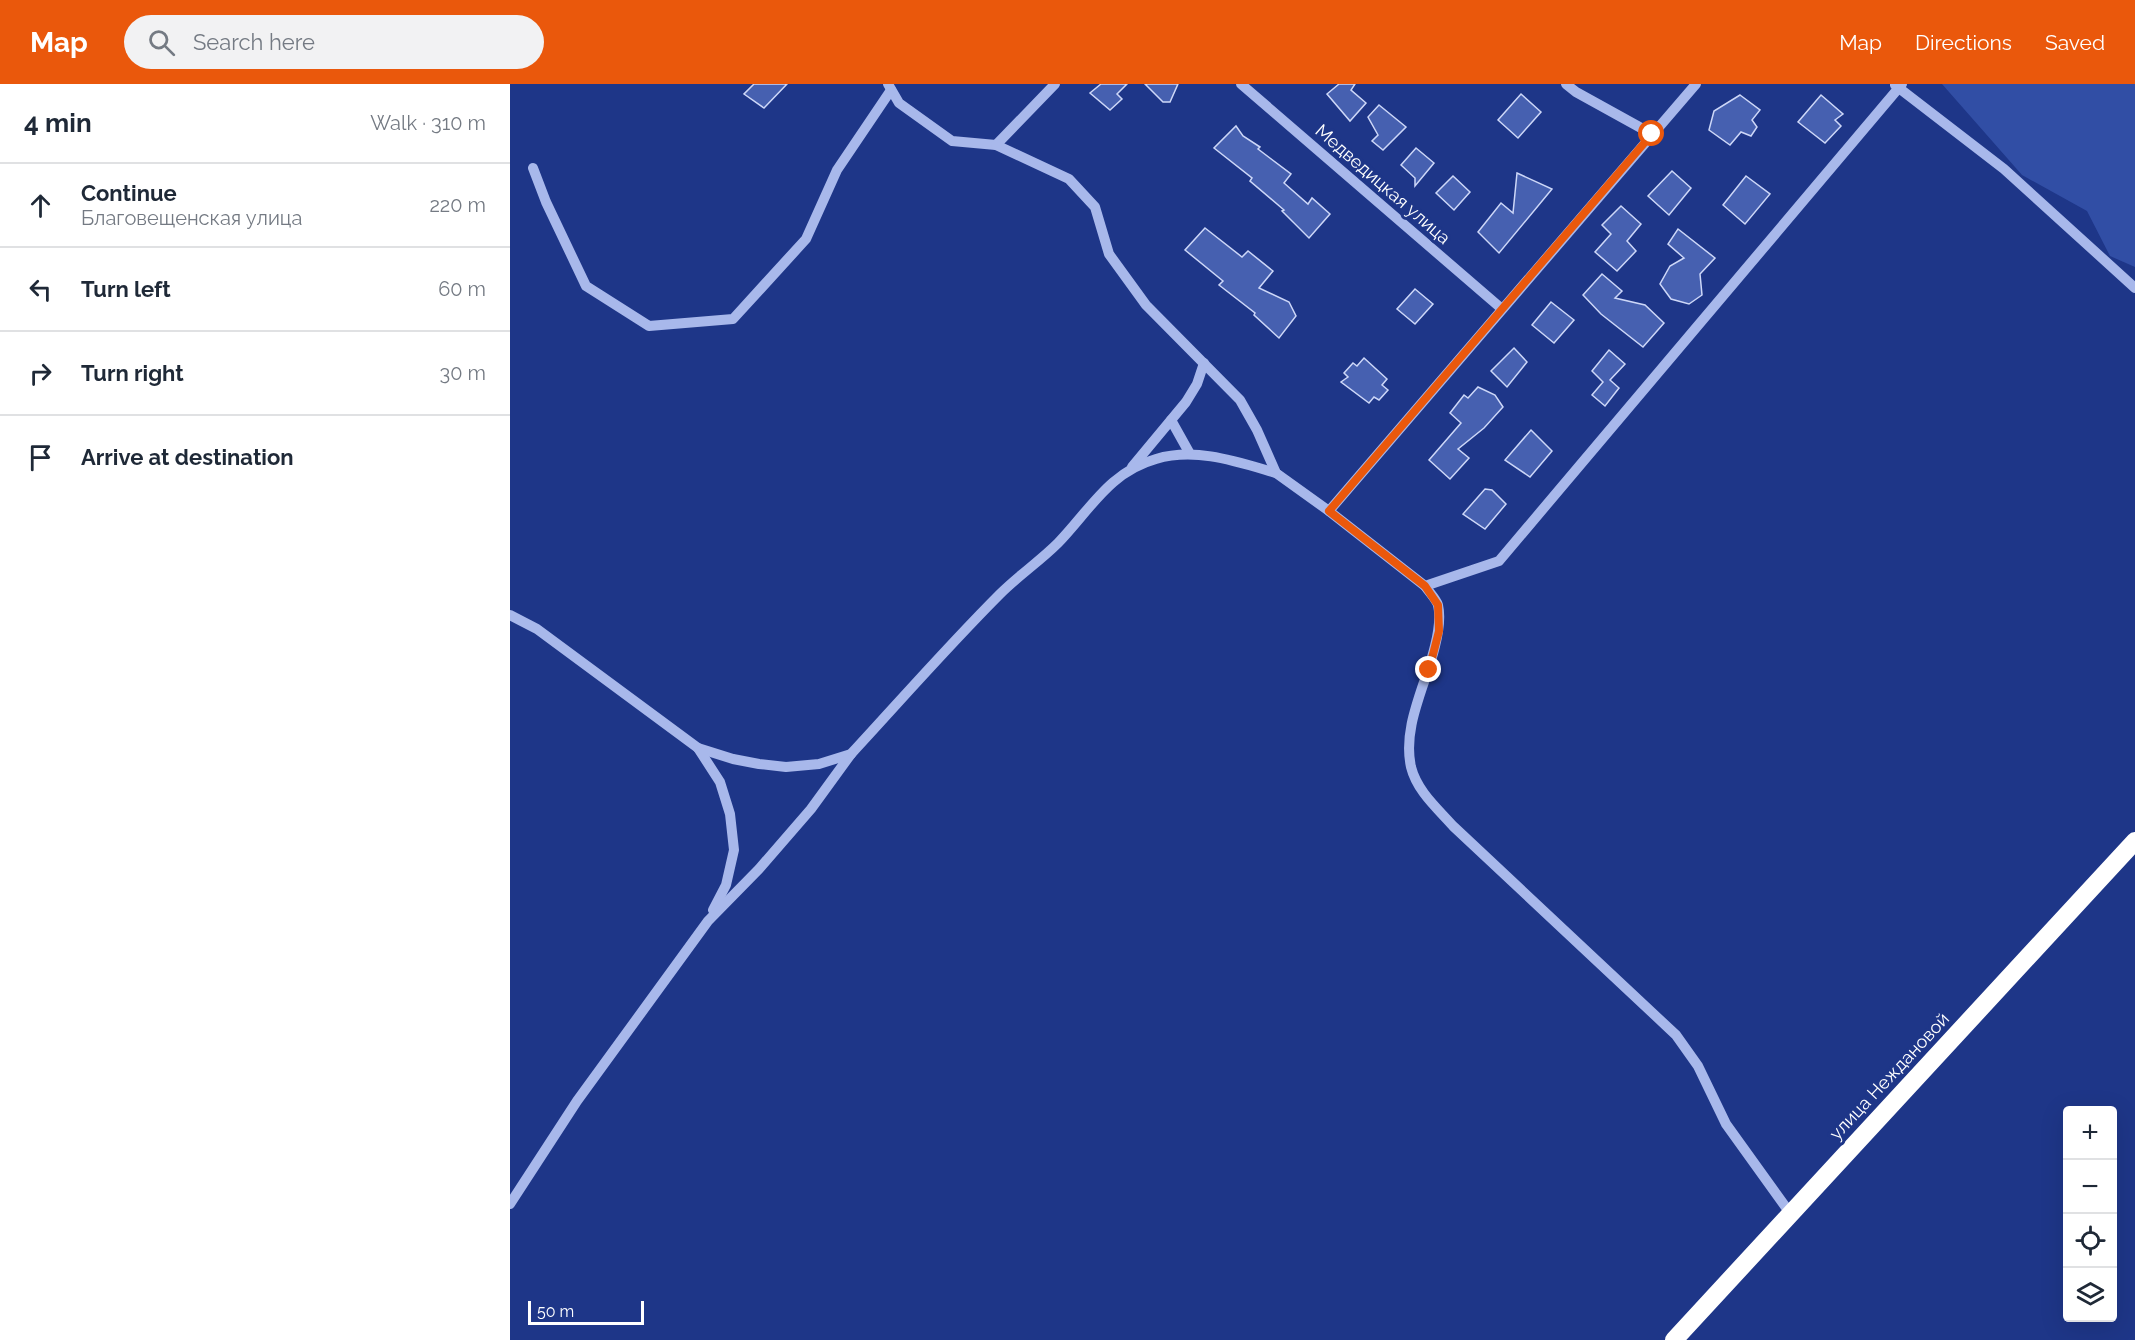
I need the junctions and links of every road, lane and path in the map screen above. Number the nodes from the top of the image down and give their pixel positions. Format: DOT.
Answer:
graph roads {
  1 [pos="1055,84"];
  2 [pos="1241,84"];
  3 [pos="1566,84"];
  4 [pos="1696,84"];
  5 [pos="1898,85"];
  6 [pos="890,87"];
  7 [pos="1652,134"];
  8 [pos="996,145"];
  9 [pos="533,168"];
  10 [pos="2135,288"];
  11 [pos="1502,309"];
  12 [pos="1204,363"];
  13 [pos="1171,420"];
  14 [pos="1190,454"];
  15 [pos="1132,468"];
  16 [pos="1276,473"];
  17 [pos="1329,511"];
  18 [pos="1425,586"];
  19 [pos="510,615"];
  20 [pos="698,748"];
  21 [pos="851,754"];
  22 [pos="2135,841"];
  23 [pos="708,921"];
  24 [pos="510,1204"];
  25 [pos="1790,1213"];
  26 [pos="1674,1340"];
  1 -- 8 [label="street"];
  2 -- 11 [label="street, Медведицкая улица"];
  3 -- 7 [label="street"];
  4 -- 7 [label="street"];
  5 -- 10 [label="street"];
  5 -- 18 [label="street"];
  6 -- 8 [label="street"];
  6 -- 9 [label="street"];
  7 -- 11 [label="street"];
  8 -- 12 [label="street"];
  11 -- 17 [label="street"];
  12 -- 13 [label="street"];
  12 -- 16 [label="street"];
  13 -- 14 [label="street"];
  13 -- 15 [label="street"];
  14 -- 15 [label="street"];
  14 -- 16 [label="street"];
  15 -- 21 [label="street"];
  16 -- 17 [label="street"];
  17 -- 18 [label="street"];
  18 -- 25 [label="street"];
  19 -- 20 [label="street"];
  20 -- 21 [label="street"];
  20 -- 23 [label="street"];
  21 -- 23 [label="street"];
  22 -- 25 [label="highway, улица Неждановой"];
  23 -- 24 [label="street"];
  25 -- 26 [label="highway, улица Неждановой"];
}
